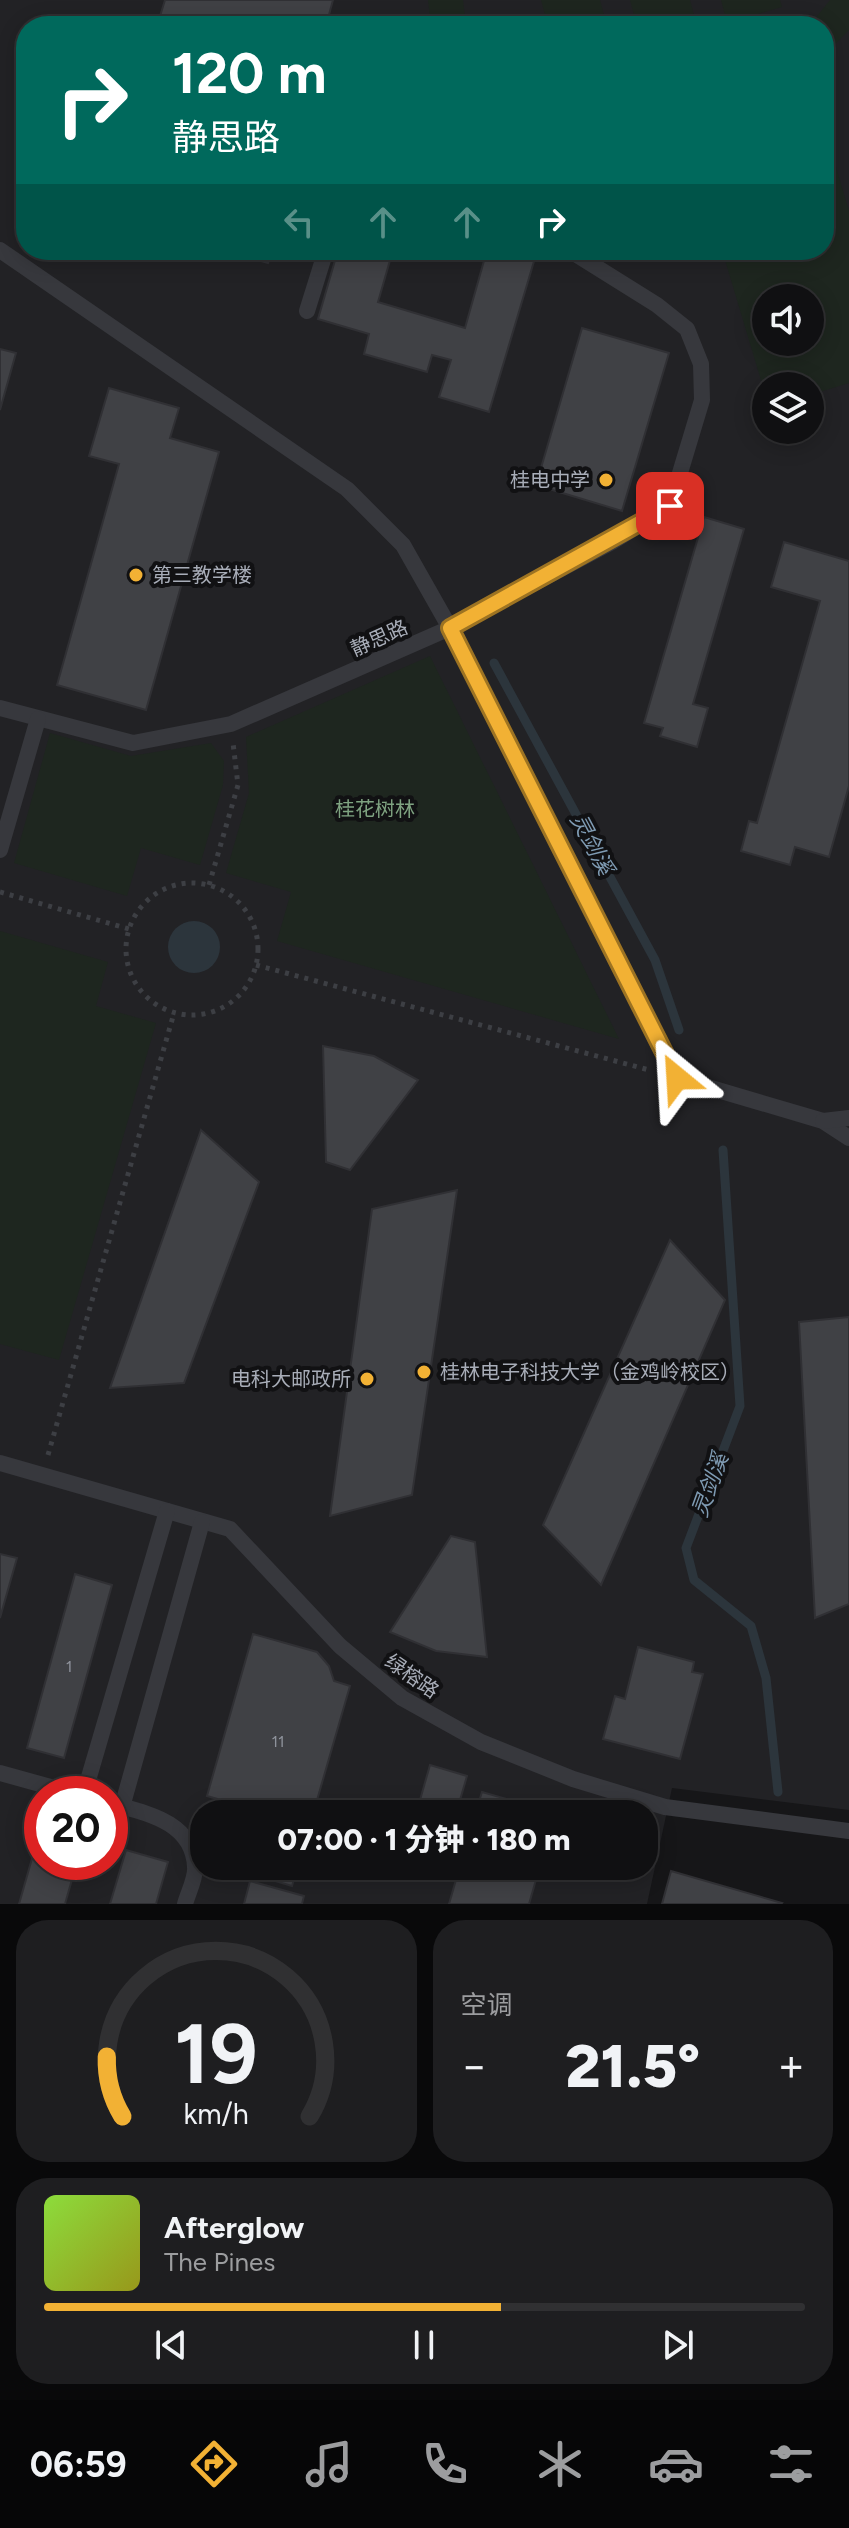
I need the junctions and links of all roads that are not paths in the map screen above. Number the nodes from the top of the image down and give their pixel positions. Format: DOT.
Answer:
graph roads {
  1 [pos="0,250"];
  2 [pos="323,260"];
  3 [pos="585,260"];
  4 [pos="307,311"];
  5 [pos="450,628"];
  6 [pos="0,708"];
  7 [pos="38,719"];
  8 [pos="0,850"];
  9 [pos="849,1118"];
  10 [pos="823,1121"];
  11 [pos="849,1138"];
  12 [pos="0,1463"];
  13 [pos="167,1511"];
  14 [pos="202,1522"];
  15 [pos="0,1773"];
  16 [pos="89,1776"];
  17 [pos="125,1776"];
  18 [pos="24,1780"];
  19 [pos="128,1808"];
  20 [pos="849,1831"];
  21 [pos="185,1904"];
  1 -- 5 [label="lane"];
  2 -- 4 [label="lane"];
  3 -- 5 [label="lane, 静思路"];
  5 -- 7 [label="lane, 静思路"];
  5 -- 10 [label="lane"];
  6 -- 7 [label="lane, 静思路"];
  7 -- 8 [label="lane"];
  9 -- 10 [label="lane"];
  10 -- 11 [label="lane"];
  12 -- 13 [label="lane, 绿榕路"];
  13 -- 14 [label="lane, 绿榕路"];
  13 -- 16 [label="lane"];
  14 -- 17 [label="lane"];
  14 -- 20 [label="lane, 绿榕路"];
  15 -- 18 [label="lane"];
  19 -- 21 [label="lane"];
}
